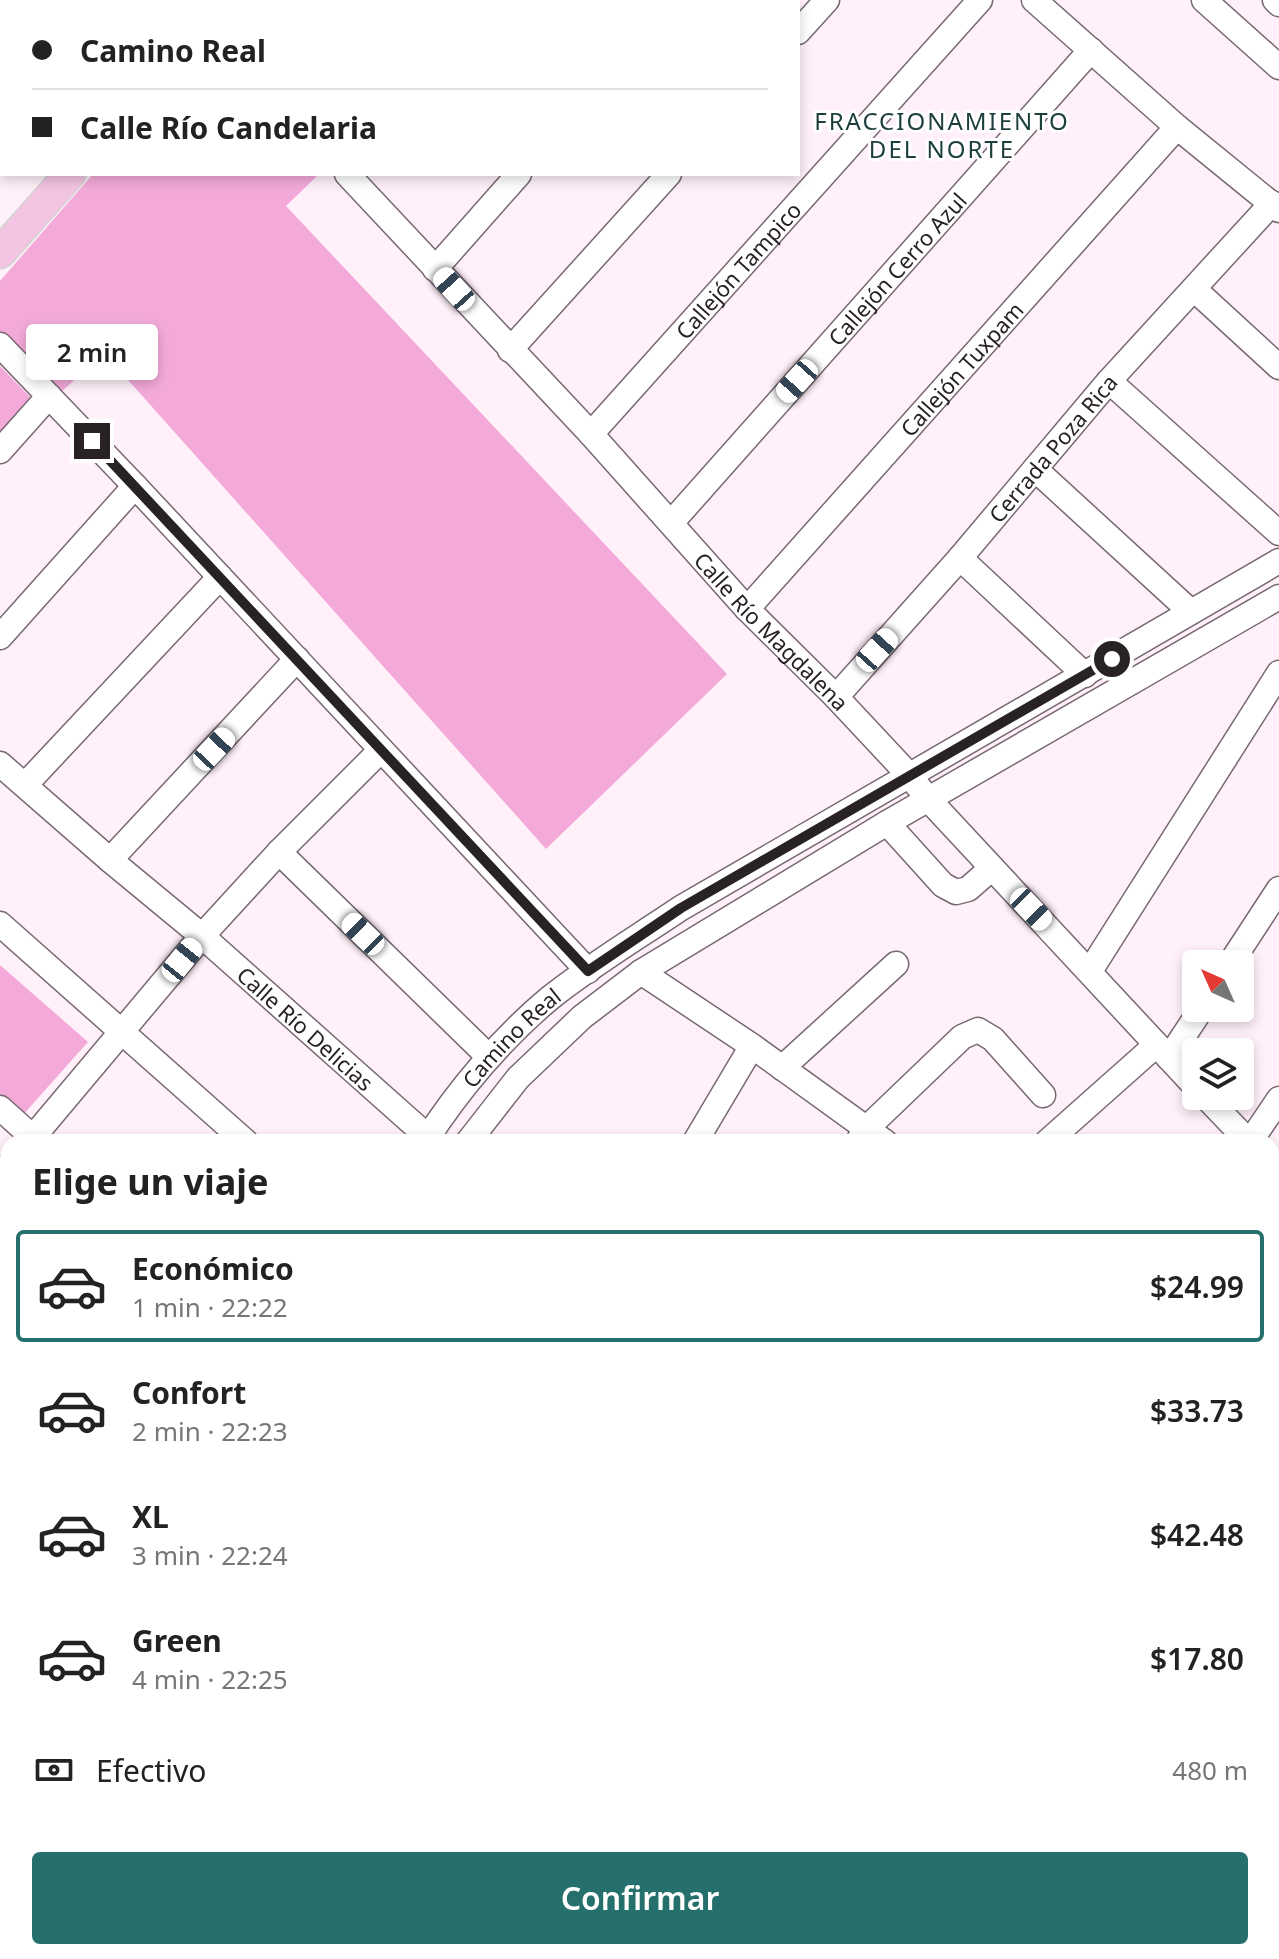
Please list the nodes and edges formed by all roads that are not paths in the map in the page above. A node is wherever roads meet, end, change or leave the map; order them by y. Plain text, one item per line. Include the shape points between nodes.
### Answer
1 (827, 0) edge
2 (980, 0) edge
3 (1034, 0) edge
4 (1204, 0) edge
5 (800, 30) edge
6 (1091, 50) junction
7 (1279, 67) edge
8 (1177, 127) junction
9 (68, 176) edge
10 (517, 176) edge
11 (667, 176) edge
12 (359, 178) edge
13 (1276, 206) edge
14 (0, 253) edge
15 (435, 269) junction
16 (1194, 289) junction
17 (0, 345) edge
18 (510, 350) junction
19 (1279, 367) edge
20 (1109, 381) junction
21 (49, 396) junction
22 (591, 434) junction
23 (0, 451) edge
24 (1035, 469) junction
25 (135, 486) junction
26 (671, 523) junction
27 (1279, 533) edge
28 (960, 558) junction
29 (1279, 561) edge
30 (1253, 576) junction
31 (220, 577) junction
32 (1279, 594) edge
33 (747, 609) junction
34 (1191, 612) junction
35 (0, 637) edge
36 (297, 659) junction
37 (1279, 673) edge
38 (1085, 675) junction
39 (836, 697) junction
40 (381, 750) junction
41 (0, 764) edge
42 (909, 775) junction
43 (25, 785) junction
44 (929, 800) junction
45 (887, 823) junction
46 (279, 852) junction
47 (110, 860) junction
48 (992, 868) junction
49 (1279, 889) edge
50 (681, 908) junction
51 (0, 924) edge
52 (202, 936) junction
53 (698, 936) junction
54 (1239, 950) edge
55 (896, 964) dead end
56 (588, 971) junction
57 (1090, 971) junction
58 (641, 972) junction
59 (1189, 1022) edge
60 (123, 1032) junction
61 (752, 1046) junction
62 (1162, 1052) junction
63 (489, 1057) junction
64 (782, 1068) junction
65 (1182, 1073) edge
66 (1043, 1095) dead end
67 (1279, 1099) edge
68 (0, 1108) edge
69 (1219, 1110) edge
70 (28, 1134) edge
71 (39, 1134) edge
72 (237, 1134) edge
73 (420, 1134) edge
74 (431, 1134) edge
75 (474, 1134) edge
76 (700, 1134) edge
77 (865, 1134) edge
78 (874, 1134) edge
79 (1058, 1134) edge
80 (1242, 1134) edge
81 (1255, 1134) edge

1 - 5 street
2 - 22 street, Callejón Tampico
3 - 6 street
4 - 7 street
6 - 8 street
6 - 26 street, Callejón Cerro Azul
8 - 13 street
8 - 33 street, Callejón Tuxpam
9 - 14 main road
10 - 15 street
11 - 18 street
12 - 15 street, Calle Río Magdalena
13 - 16 street, Cerrada Poza Rica
15 - 18 street, Calle Río Magdalena
16 - 19 street
16 - 20 street, Cerrada Poza Rica
17 - 21 street
18 - 22 street, Calle Río Magdalena
20 - 24 street, Cerrada Poza Rica
20 - 27 street
21 - 23 street
21 - 25 street
22 - 26 street, Calle Río Magdalena
24 - 28 street, Cerrada Poza Rica
24 - 34 street
25 - 31 street
25 - 35 street
26 - 33 street, Calle Río Magdalena
28 - 38 street
28 - 39 street, Cerrada Poza Rica
29 - 30 street, Camino Real
30 - 32 street
30 - 34 street, Camino Real
31 - 36 street
31 - 43 street
32 - 44 street, Camino Real
33 - 39 street, Calle Río Magdalena
34 - 38 street, Camino Real
36 - 40 street
36 - 47 street
37 - 57 street
38 - 42 street, Camino Real
39 - 42 street, Calle Río Magdalena
40 - 46 street
40 - 56 street
41 - 43 street, Calle Río Delicias
42 - 44 street, Calle Río Magdalena
42 - 50 street, Camino Real
43 - 47 street, Calle Río Delicias
44 - 45 street, Camino Real
44 - 48 street, Calle Río Magdalena
45 - 48 street via 943,885 956,892 968,889
45 - 53 street, Camino Real
46 - 52 street
46 - 63 street
47 - 52 street, Calle Río Delicias
48 - 57 street, Calle Río Magdalena
49 - 54 street
50 - 53 street
50 - 56 street, Camino Real
51 - 60 street
52 - 60 street
52 - 73 street, Calle Río Delicias
53 - 58 street, Camino Real
55 - 64 street
56 - 63 street, Camino Real via 549,999
57 - 62 street, Calle Río Magdalena
58 - 61 street
58 - 75 street, Camino Real via 582,1017 518,1078
59 - 62 street
60 - 71 street
60 - 72 street
61 - 64 street
61 - 76 street
62 - 65 street, Calle Río Magdalena
62 - 79 street
63 - 74 street, Camino Real
64 - 77 street
66 - 78 street via 993,1039 978,1030 962,1037
67 - 81 street
68 - 70 street
69 - 80 street

